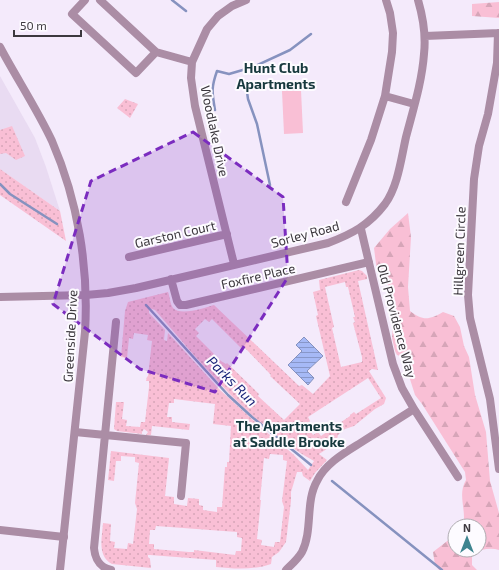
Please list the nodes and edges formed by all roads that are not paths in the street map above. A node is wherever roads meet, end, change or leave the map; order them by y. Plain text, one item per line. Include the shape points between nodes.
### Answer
1 (85, 0) edge
2 (100, 0) edge
3 (246, 0) edge
4 (386, 0) edge
5 (418, 0) edge
6 (499, 33) edge
7 (425, 36) junction
8 (0, 48) edge
9 (156, 52) junction
10 (192, 62) junction
11 (385, 96) junction
12 (414, 104) junction
13 (346, 202) dead end
14 (360, 229) junction
15 (227, 234) junction
16 (129, 256) dead end
17 (368, 262) junction
18 (234, 264) junction
19 (171, 279) junction
20 (86, 295) junction
21 (0, 297) edge
22 (116, 322) dead end
23 (414, 409) junction
24 (74, 432) junction
25 (105, 435) junction
26 (499, 468) edge
27 (458, 477) dead end
28 (181, 496) dead end
29 (0, 530) edge
30 (64, 537) junction
31 (60, 570) edge
32 (111, 570) edge
33 (286, 570) edge

1 - 9 street via 72,14 136,73
2 - 9 street
3 - 10 street, Woodlake Drive via 218,16 206,29
4 - 11 street via 393,33
5 - 7 street, Sorley Road
6 - 7 street, Hillgreen Circle
6 - 26 street, Hillgreen Circle via 488,114 474,179 468,295 470,318 490,400
7 - 12 street, Sorley Road via 422,69
8 - 20 street, Greenside Drive via 40,118 60,161 72,198 84,266
9 - 10 street
10 - 15 street, Woodlake Drive via 191,78 195,106
11 - 12 street
11 - 13 street via 371,140
12 - 14 street, Sorley Road via 394,184 385,203
14 - 17 street, Old Providence Way
14 - 18 street, Sorley Road via 328,243
15 - 16 street, Garston Court
15 - 18 street, Woodlake Drive
17 - 19 street, Foxfire Place via 186,305 180,305 177,301
17 - 23 street, Old Providence Way via 393,364
18 - 19 street, Sorley Road
19 - 20 street, Sorley Road via 108,293
20 - 21 street, Sorley Road
20 - 24 street, Greenside Drive
22 - 25 street
23 - 27 street, Old Providence Way
23 - 33 street via 338,458 320,476 312,496 302,551
24 - 25 street
24 - 30 street, Greenside Drive
25 - 28 street via 186,443
25 - 32 street via 94,548 99,564
29 - 30 street
30 - 31 street, Greenside Drive

